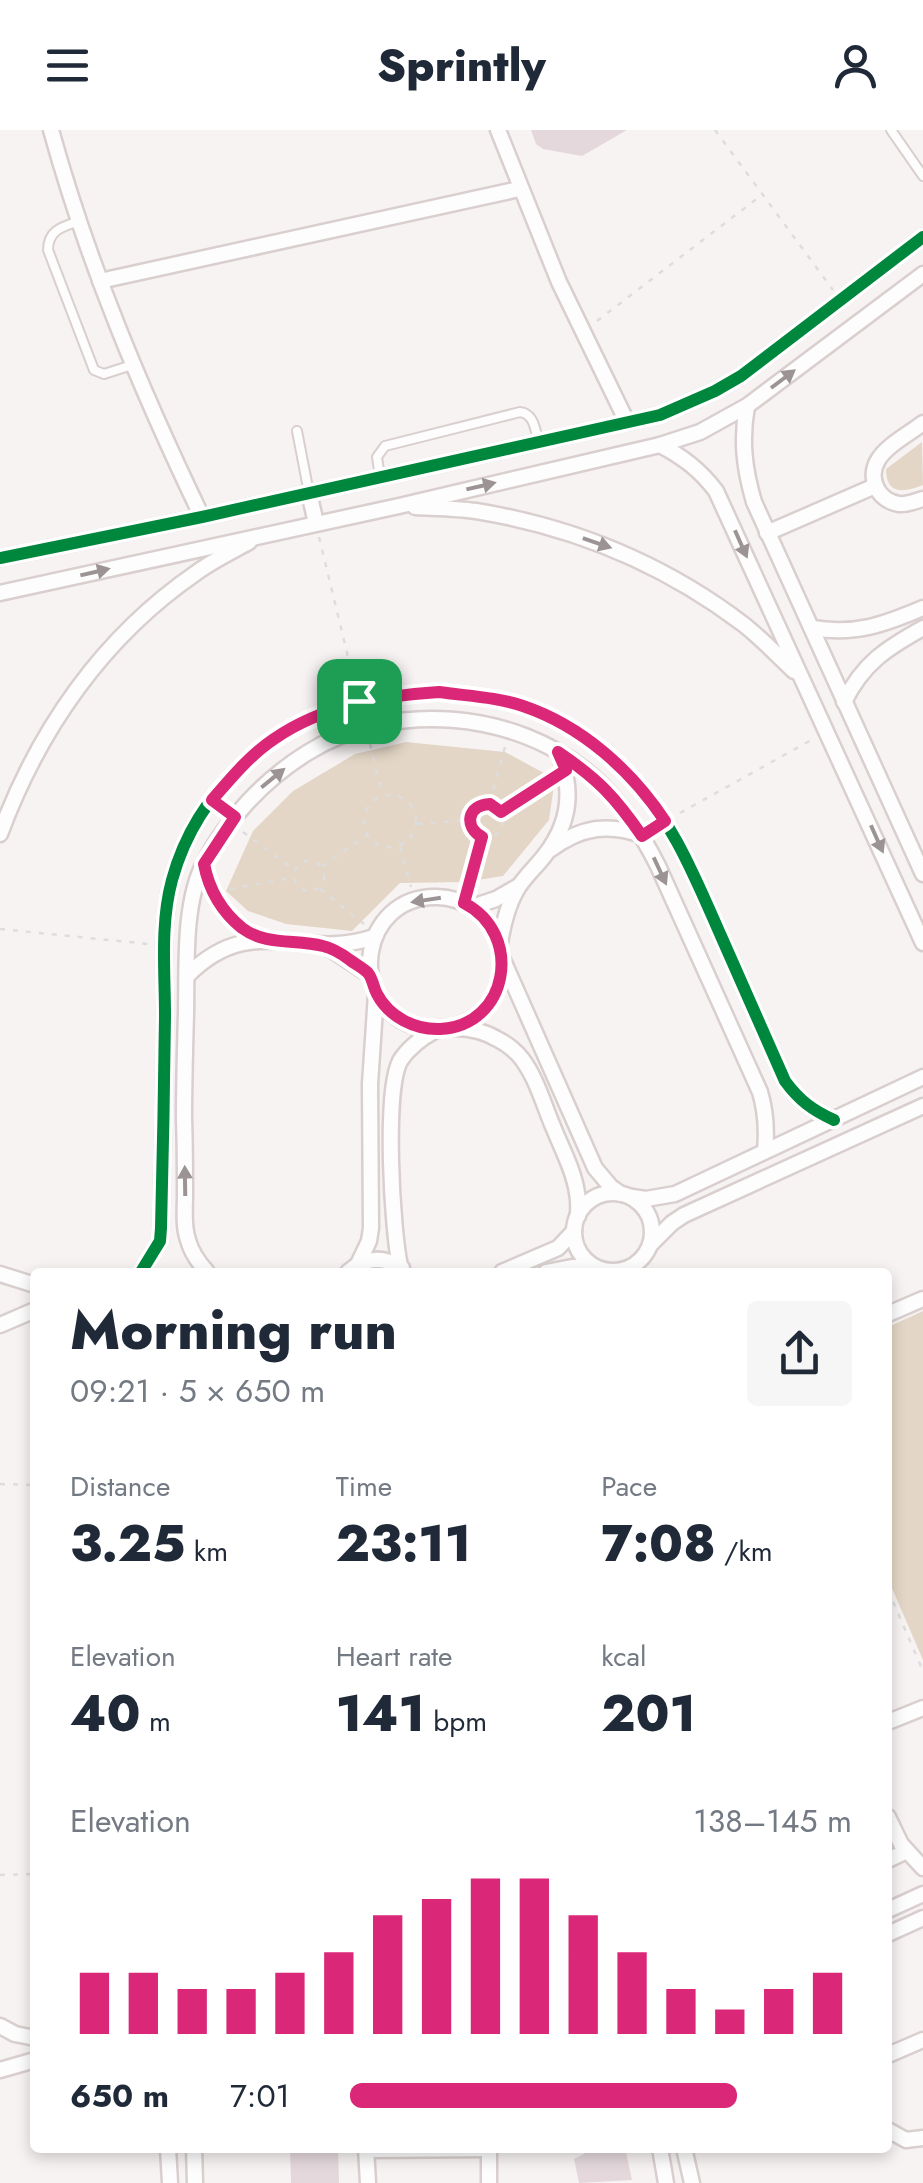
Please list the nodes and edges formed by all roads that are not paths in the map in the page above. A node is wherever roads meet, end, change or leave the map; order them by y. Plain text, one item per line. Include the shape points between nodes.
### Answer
1 (51, 130) edge
2 (498, 130) edge
3 (891, 130) edge
4 (923, 176) edge
5 (519, 188) junction
6 (79, 221) junction
7 (923, 236) edge
8 (923, 274) edge
9 (100, 281) junction
10 (807, 326) junction
11 (825, 348) junction
12 (132, 365) junction
13 (747, 406) junction
14 (627, 422) junction
15 (297, 431) dead end
16 (920, 431) edge
17 (538, 443) junction
18 (660, 445) junction
19 (380, 478) junction
20 (875, 486) junction
21 (310, 493) junction
22 (923, 498) edge
23 (754, 502) junction
24 (399, 506) junction
25 (728, 513) junction
26 (202, 517) junction
27 (316, 522) junction
28 (768, 533) junction
29 (263, 534) junction
30 (0, 558) edge
31 (0, 593) edge
32 (923, 608) edge
33 (896, 619) junction
34 (812, 628) junction
35 (923, 628) edge
36 (904, 639) junction
37 (800, 676) junction
38 (844, 702) junction
39 (558, 752) junction
40 (885, 791) junction
41 (212, 800) junction
42 (860, 802) junction
43 (233, 820) junction
44 (665, 821) junction
45 (0, 834) edge
46 (642, 836) junction
47 (547, 852) junction
48 (204, 864) junction
49 (923, 874) edge
50 (518, 887) junction
51 (468, 905) junction
52 (375, 935) junction
53 (260, 939) junction
54 (923, 943) edge
55 (325, 946) junction
56 (501, 951) junction
57 (370, 975) junction
58 (187, 976) junction
59 (376, 993) junction
60 (445, 1028) junction
61 (164, 1037) junction
62 (185, 1038) junction
63 (923, 1077) edge
64 (785, 1081) junction
65 (760, 1092) junction
66 (923, 1106) edge
67 (834, 1120) junction
68 (765, 1152) junction
69 (626, 1196) junction
70 (576, 1224) junction
71 (161, 1228) junction
72 (186, 1230) junction
73 (648, 1250) junction
74 (143, 1268) edge
75 (204, 1268) edge
76 (353, 1268) edge
77 (401, 1268) edge
78 (404, 1268) edge
79 (511, 1268) edge
80 (600, 1268) edge
81 (628, 1268) edge
82 (647, 1268) edge
83 (0, 1274) edge
84 (30, 1284) edge
85 (923, 1299) edge
86 (30, 1312) edge
87 (892, 1312) edge
88 (0, 1324) edge
89 (923, 1708) edge
90 (892, 1720) edge
91 (892, 1824) edge
92 (907, 1851) junction
93 (892, 1858) edge
94 (923, 1868) edge
95 (923, 1894) edge
96 (892, 1908) edge
97 (921, 1924) edge
98 (892, 1933) edge
99 (0, 2026) edge
100 (30, 2037) edge
101 (923, 2040) edge
102 (892, 2054) edge
103 (30, 2061) edge
104 (0, 2070) edge
105 (892, 2132) edge
106 (923, 2138) edge
107 (168, 2153) edge
108 (194, 2153) edge
109 (366, 2153) edge
110 (490, 2153) edge
111 (661, 2153) edge
112 (685, 2153) edge
113 (170, 2183) edge
114 (196, 2183) edge
115 (368, 2183) edge
116 (490, 2183) edge
117 (666, 2183) edge
118 (692, 2183) edge

1 - 6 street
2 - 5 street
3 - 4 lane
5 - 9 street
5 - 14 street
6 - 9 street
6 - 12 lane via 53,232 48,250 94,370 104,374
7 - 10 street
8 - 11 street
9 - 12 street
10 - 11 street
10 - 14 street via 715,391
13 -> 11 street
12 - 26 street
13 - 18 street
13 - 23 street via 742,454
14 - 17 street
15 - 21 lane
16 - 20 street via 882,454
17 - 19 street
17 - 19 lane via 532,418 520,412 385,446 378,457
24 -> 18 street
18 - 25 street via 701,472
19 - 21 street
20 - 22 street via 892,502
20 - 28 street
21 - 26 street
21 - 27 street
23 - 25 street
23 - 28 street
24 - 27 street
24 -> 37 street via 474,511 617,550 730,615
25 -> 37 street
26 - 30 street
27 - 29 street
28 - 34 street
31 -> 29 street
29 - 45 street via 196,572 137,620 85,676 42,739
32 - 33 street
33 - 34 street via 854,631
33 - 36 street
34 - 38 street
35 - 36 street
36 - 38 street via 867,666
37 - 42 street
38 - 40 street
43 -> 39 street via 265,783 308,752 366,728 460,720 527,735
39 - 46 street via 616,799
39 - 47 street via 568,805
40 - 42 street
40 - 49 street
41 - 43 street
41 - 44 street via 240,766 311,719 359,701 439,692 522,706 559,722 624,769
41 - 61 street via 172,877
42 -> 54 street
43 - 48 street
44 - 46 street
44 - 64 street
46 - 47 street via 592,828
46 -> 65 street
47 - 50 street
48 - 53 street via 227,914
48 - 58 street via 190,920
50 - 51 street
50 - 56 street
51 -> 52 street via 432,896 415,900
51 - 56 street via 494,929
52 - 55 street
52 - 57 street
53 - 55 street
53 - 58 street via 220,950
55 - 57 street
56 - 60 street via 495,994 470,1020
56 - 69 street via 595,1168
57 - 59 street
58 - 62 street
59 - 60 street via 401,1020
59 - 76 street via 371,1228
60 - 70 street via 478,1030 521,1056 574,1180
60 - 78 street via 409,1049 391,1096 394,1229
61 - 62 street
61 - 71 street
72 -> 62 street
63 - 67 street
64 - 65 street via 774,1096
64 - 67 street via 814,1111
65 - 68 street
66 - 73 street via 684,1215
67 - 68 street
68 - 69 street via 675,1194
69 - 70 street via 590,1201
69 - 73 street via 648,1213
70 - 79 street via 558,1248
70 - 80 street via 580,1252
71 - 72 street via 171,1237
71 - 74 street
72 - 75 street
73 - 81 street
73 - 82 street
76 - 77 street via 375,1259
83 - 84 street
85 - 87 street
86 - 88 street
89 - 90 street
91 - 92 street
92 - 93 street
92 - 94 street
95 - 96 street
97 - 98 street
99 - 100 street
101 - 102 street
103 - 104 street
105 - 106 street via 906,2140
107 - 113 street
108 - 114 street
109 - 115 street
110 - 116 street
111 - 117 street
112 - 118 street

